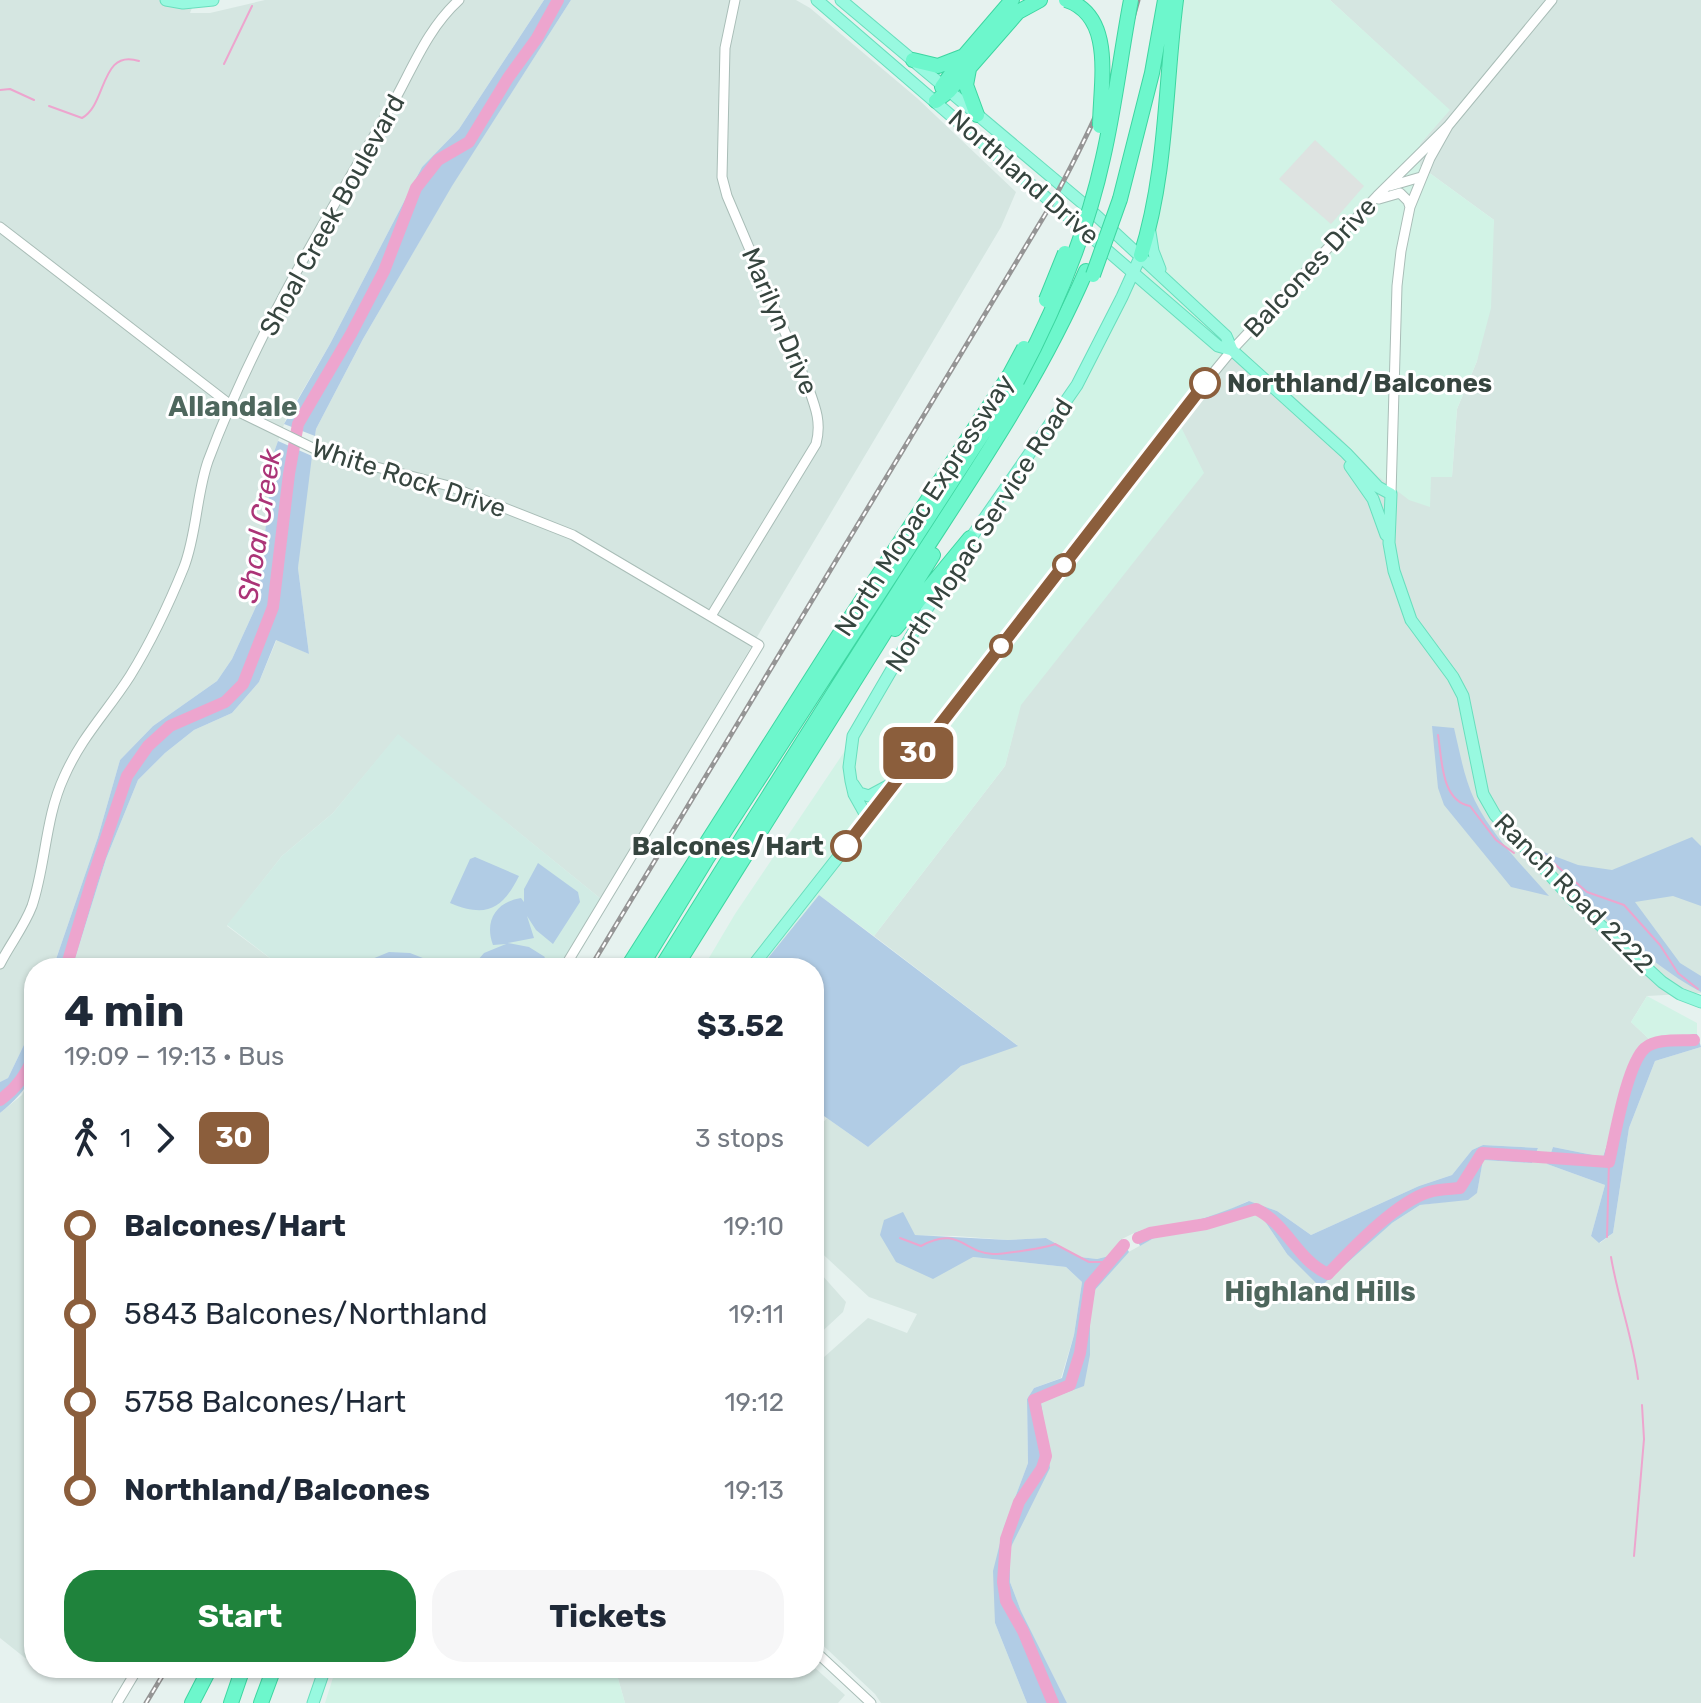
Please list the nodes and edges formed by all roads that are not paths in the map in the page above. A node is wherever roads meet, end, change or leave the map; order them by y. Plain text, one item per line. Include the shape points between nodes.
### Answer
1 (166, 0) edge
2 (213, 0) edge
3 (459, 0) edge
4 (735, 0) edge
5 (817, 0) edge
6 (841, 0) edge
7 (1012, 0) edge
8 (1040, 0) edge
9 (1066, 0) edge
10 (1123, 0) edge
11 (1131, 0) edge
12 (1156, 0) edge
13 (1165, 0) edge
14 (1176, 0) edge
15 (1552, 0) edge
16 (913, 60) junction
17 (967, 62) junction
18 (946, 89) junction
19 (936, 101) junction
20 (977, 115) junction
21 (1100, 126) junction
22 (1448, 126) junction
23 (1421, 177) junction
24 (1384, 189) junction
25 (1116, 197) junction
26 (1369, 204) junction
27 (1410, 207) junction
28 (0, 227) edge
29 (1149, 227) junction
30 (1141, 255) junction
31 (1090, 273) junction
32 (1133, 273) junction
33 (1164, 277) junction
34 (1153, 290) junction
35 (1122, 297) junction
36 (1232, 350) junction
37 (1013, 378) junction
38 (231, 408) junction
39 (1337, 445) junction
40 (1391, 494) junction
41 (970, 538) junction
42 (1389, 543) junction
43 (711, 616) junction
44 (843, 651) junction
45 (869, 660) junction
46 (846, 673) junction
47 (774, 737) junction
48 (851, 781) junction
49 (895, 782) junction
50 (788, 787) junction
51 (868, 819) junction
52 (570, 958) edge
53 (633, 958) edge
54 (646, 958) edge
55 (667, 958) edge
56 (681, 958) edge
57 (759, 958) edge
58 (0, 964) edge
59 (1701, 1002) edge
60 (824, 1660) edge
61 (132, 1678) edge
62 (205, 1678) edge
63 (240, 1678) edge
64 (249, 1678) edge
65 (261, 1678) edge
66 (270, 1678) edge
67 (322, 1678) edge
68 (865, 1701) edge
69 (117, 1703) edge
70 (192, 1703) edge
71 (231, 1703) edge
72 (240, 1703) edge
73 (253, 1703) edge
74 (261, 1703) edge
75 (313, 1703) edge

1 - 2 main road
3 - 38 street, Shoal Creek Boulevard via 424,42 307,249
4 - 43 street, Marilyn Drive via 725,48 722,177 804,376 820,430
5 - 19 main road, Northland Drive
6 - 16 main road, Northland Drive
7 - 17 highway
8 - 17 highway via 1018,12
9 - 21 highway, bridge via 1091,16 1101,39
10 - 21 highway, North Mopac Expressway, bridge
11 - 37 highway, bridge via 1104,156 1087,220 1059,295
12 - 25 highway
13 - 25 highway, North Mopac Expressway via 1145,102
14 - 29 highway
15 - 22 street
16 - 17 highway via 938,66
16 - 18 main road, Northland Drive
17 - 18 highway
17 - 20 highway via 966,85
18 - 19 highway
18 - 20 main road, Northland Drive
19 - 32 main road, Northland Drive
20 - 30 main road, Northland Drive
21 - 37 highway, North Mopac Expressway, bridge via 1068,245
22 - 23 street
22 - 24 street
23 - 24 street, Balcones Drive
23 - 27 street
24 - 26 street, Balcones Drive
25 - 31 highway, North Mopac Expressway, bridge
26 - 27 street via 1400,193
26 - 36 street, Balcones Drive
27 - 40 street via 1397,286
28 - 38 street, White Rock Drive
29 - 30 highway
29 - 33 main road
30 - 32 main road, North Mopac Service Road
30 - 33 main road, Northland Drive
31 - 45 highway, North Mopac Expressway via 1063,340 1023,414
31 - 46 highway via 1014,413
32 - 34 main road, Northland Drive
32 - 35 main road, North Mopac Service Road
33 - 36 main road, Northland Drive via 1226,336
34 - 35 main road via 1138,289
34 - 36 main road, Northland Drive via 1218,346
35 - 41 main road, North Mopac Service Road via 1077,385
36 - 39 main road, Northland Drive
36 - 49 street, Balcones Drive
37 - 44 highway
37 - 47 highway, North Mopac Expressway
38 - 43 street, White Rock Drive via 308,446 449,486 573,535
38 - 58 street, Shoal Creek Boulevard via 203,478 185,565 131,674 95,721 62,780 32,904
39 - 40 main road, Northland Drive
39 - 42 main road via 1373,499
40 - 42 main road, Ranch Road 2222
41 - 45 highway
41 - 48 main road, North Mopac Service Road via 858,724 850,751
42 - 59 main road, Ranch Road 2222 via 1411,620 1463,696 1483,794 1495,815 1572,899 1662,982
43 - 52 street, White Rock Drive via 759,645
44 - 47 highway
44 - 54 highway
45 - 50 highway, North Mopac Expressway
46 - 50 highway via 791,767
46 - 55 highway
47 - 53 highway, North Mopac Expressway
48 - 49 main road via 859,793 869,796
48 - 51 main road, North Mopac Service Road
49 - 51 street, Balcones Drive
50 - 56 highway, North Mopac Expressway
51 - 57 main road, Balcones Drive
60 - 68 street
61 - 69 street
62 - 70 highway
63 - 71 highway
64 - 72 highway
65 - 73 highway
66 - 74 highway
67 - 75 main road

